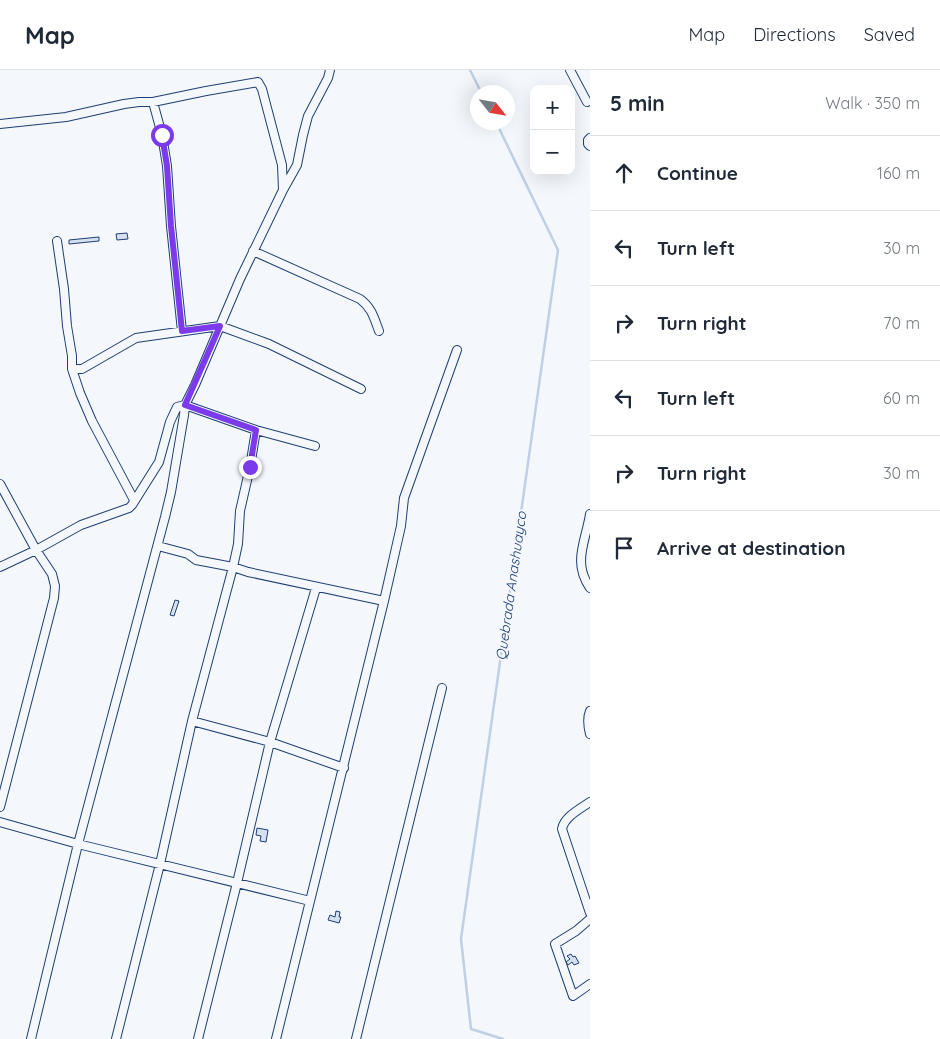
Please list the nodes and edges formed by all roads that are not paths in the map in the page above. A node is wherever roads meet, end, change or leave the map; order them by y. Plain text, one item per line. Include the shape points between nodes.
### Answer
1 (330, 70) edge
2 (570, 70) edge
3 (153, 102) junction
4 (587, 102) dead end
5 (0, 124) edge
6 (590, 138) edge
7 (590, 146) edge
8 (283, 190) junction
9 (57, 241) dead end
10 (254, 250) junction
11 (220, 326) junction
12 (182, 331) junction
13 (379, 331) dead end
14 (456, 350) dead end
15 (72, 369) junction
16 (361, 389) dead end
17 (185, 405) junction
18 (256, 430) junction
19 (315, 446) dead end
20 (0, 484) edge
21 (134, 500) junction
22 (590, 514) edge
23 (158, 546) junction
24 (36, 550) junction
25 (0, 567) edge
26 (233, 567) junction
27 (316, 588) junction
28 (590, 588) edge
29 (384, 601) junction
30 (442, 688) dead end
31 (590, 711) edge
32 (192, 721) junction
33 (590, 734) edge
34 (270, 742) junction
35 (344, 768) junction
36 (590, 802) edge
37 (0, 807) edge
38 (0, 822) edge
39 (78, 844) junction
40 (160, 864) junction
41 (237, 883) junction
42 (310, 901) junction
43 (590, 913) edge
44 (590, 919) edge
45 (590, 984) edge
46 (31, 1039) edge
47 (116, 1039) edge
48 (198, 1039) edge
49 (276, 1039) edge
50 (356, 1039) edge

1 - 8 street via 308,116 297,165
2 - 4 street
3 - 5 street
3 - 8 street via 258,82 282,164
3 - 12 street via 167,166
6 - 7 street
8 - 10 street
9 - 15 street
10 - 11 street
10 - 13 street via 360,299 371,312
11 - 12 street
11 - 16 street via 268,344
11 - 17 street
12 - 15 street via 136,338 82,369
14 - 29 street via 404,498
15 - 21 street via 92,422
17 - 18 street
17 - 21 street via 177,407 159,462
17 - 23 street via 171,492
18 - 19 street
18 - 26 street
20 - 24 street
21 - 24 street via 129,508 81,525
22 - 28 street via 580,560
23 - 26 street via 188,554 196,560
23 - 39 street
24 - 25 street
24 - 37 street via 52,574 54,598
26 - 27 street
26 - 32 street
27 - 29 street
27 - 34 street
29 - 35 street
30 - 50 street
31 - 33 street
32 - 34 street
32 - 40 street
34 - 35 street
34 - 41 street
35 - 42 street
36 - 43 street via 562,824
38 - 39 street
39 - 40 street
39 - 46 street
40 - 41 street
40 - 47 street
41 - 42 street
41 - 48 street
42 - 49 street
44 - 45 street via 555,944 573,996

